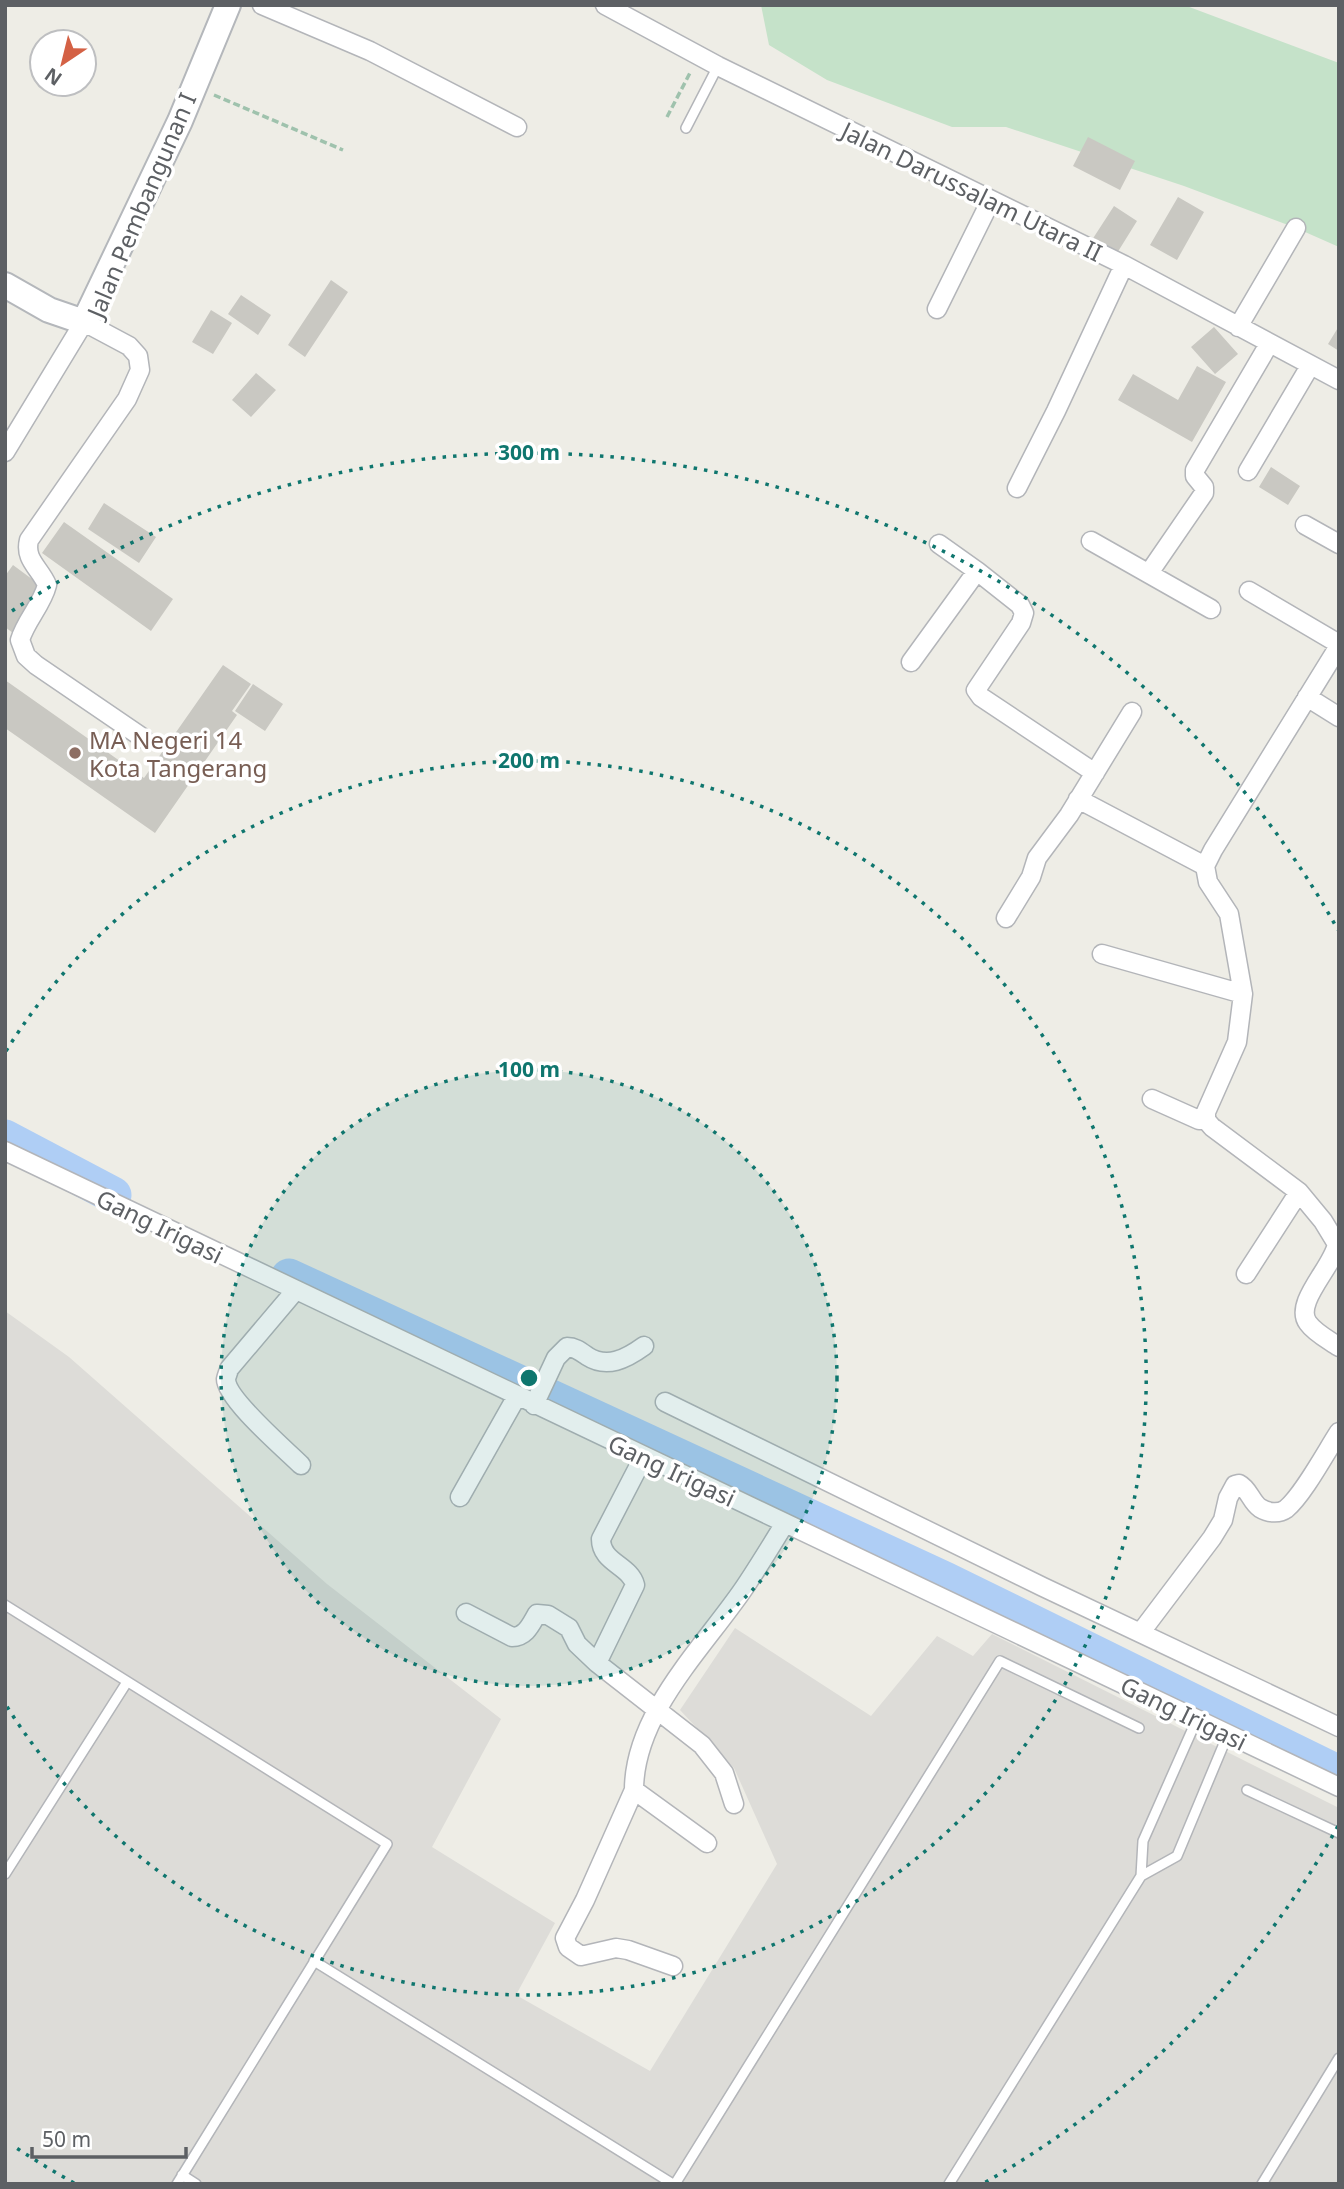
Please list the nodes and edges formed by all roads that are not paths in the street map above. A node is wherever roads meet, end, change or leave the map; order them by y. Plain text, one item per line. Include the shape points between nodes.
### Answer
1 (228, 5) edge
2 (262, 5) edge
3 (605, 5) edge
4 (718, 66) junction
5 (517, 127) dead end
6 (686, 128) dead end
7 (991, 200) junction
8 (1296, 228) dead end
9 (1124, 265) junction
10 (5, 285) edge
11 (937, 309) dead end
12 (84, 322) junction
13 (1238, 327) junction
14 (1269, 344) junction
15 (1310, 366) junction
16 (1339, 380) edge
17 (5, 452) edge
18 (1248, 471) dead end
19 (1017, 488) dead end
20 (1305, 525) dead end
21 (1091, 541) dead end
22 (939, 544) dead end
23 (1339, 544) edge
24 (977, 571) junction
25 (1149, 573) junction
26 (1249, 591) dead end
27 (1211, 609) dead end
28 (1339, 645) edge
29 (911, 662) dead end
30 (1307, 697) junction
31 (1132, 712) dead end
32 (1339, 718) edge
33 (143, 738) dead end
34 (1095, 773) junction
35 (1078, 799) junction
36 (1205, 866) junction
37 (1006, 918) dead end
38 (1102, 954) dead end
39 (1243, 994) junction
40 (1152, 1099) dead end
41 (1206, 1120) junction
42 (5, 1151) edge
43 (1298, 1192) junction
44 (1338, 1245) edge
45 (1246, 1274) dead end
46 (295, 1291) junction
47 (644, 1346) dead end
48 (1339, 1347) edge
49 (517, 1396) junction
50 (536, 1402) junction
51 (665, 1402) dead end
52 (1339, 1432) edge
53 (643, 1456) junction
54 (301, 1465) dead end
55 (460, 1497) dead end
56 (786, 1523) junction
57 (5, 1605) edge
58 (466, 1613) dead end
59 (1141, 1632) junction
60 (597, 1663) junction
61 (127, 1682) junction
62 (656, 1709) junction
63 (1197, 1719) junction
64 (1337, 1723) edge
65 (1139, 1728) dead end
66 (1228, 1734) junction
67 (1339, 1787) edge
68 (634, 1790) junction
69 (1247, 1790) dead end
70 (734, 1804) dead end
71 (1339, 1833) edge
72 (707, 1843) dead end
73 (5, 1874) edge
74 (1141, 1876) junction
75 (314, 1961) junction
76 (673, 1966) dead end
77 (1339, 2058) edge
78 (180, 2179) edge
79 (197, 2184) edge
80 (674, 2184) edge
81 (949, 2184) edge
82 (1262, 2184) edge

1 - 12 street, Jalan Pembangunan I via 180,121
2 - 5 street via 370,51
3 - 4 street, Jalan Darussalam Utara II
4 - 6 lane
4 - 7 street, Jalan Darussalam Utara II
7 - 9 street, Jalan Darussalam Utara II
7 - 11 street
8 - 13 street
9 - 13 street, Jalan Darussalam Utara II
9 - 19 street
10 - 12 street via 50,310
12 - 17 street
12 - 33 street, Jalan Pembangunan I via 129,346 138,356 140,370 127,399 29,540 30,559 47,585 23,630 21,646 36,665
13 - 14 street, Jalan Darussalam Utara II
14 - 15 street, Jalan Darussalam Utara II
14 - 25 street via 1195,470 1204,493
15 - 16 street, Jalan Darussalam Utara II
15 - 18 street
20 - 23 street
21 - 25 street
22 - 24 street
24 - 29 street
24 - 34 street via 1024,613 976,690
25 - 27 street
26 - 28 street
28 - 30 street
30 - 32 street
30 - 36 street
31 - 34 street
34 - 35 street
35 - 36 street
35 - 37 street via 1037,858
36 - 39 street via 1208,882 1229,914
38 - 39 street
39 - 41 street via 1237,1042
40 - 41 street
41 - 43 street
42 - 46 street, Gang Irigasi
43 - 44 street
43 - 45 street
44 - 48 street via 1304,1305 1303,1315
46 - 49 street, Gang Irigasi
46 - 54 street via 225,1379 238,1403
47 - 50 street via 621,1360 600,1363 567,1347 556,1358
49 - 50 street, Gang Irigasi
49 - 55 street
50 - 53 street, Gang Irigasi
51 - 59 street
52 - 59 street via 1284,1511 1272,1513 1259,1507 1244,1486 1235,1485 1223,1521
53 - 56 street, Gang Irigasi
53 - 60 street via 601,1539 607,1557 633,1578 635,1585
56 - 62 street
56 - 63 street, Gang Irigasi
57 - 61 lane
58 - 60 street via 512,1637 526,1631 537,1614 548,1615 569,1628 577,1644
59 - 64 street
60 - 62 street
61 - 73 lane
61 - 75 lane via 387,1844
62 - 68 street via 634,1772
62 - 70 street via 702,1745 724,1773
63 - 66 street, Gang Irigasi
63 - 74 lane via 1143,1841
65 - 80 lane via 1000,1661
66 - 67 street, Gang Irigasi
66 - 74 lane via 1177,1856
68 - 72 street
68 - 76 street via 565,1938 568,1947 581,1956 616,1948
69 - 71 lane
74 - 81 lane
75 - 78 lane
75 - 80 lane
77 - 82 lane
78 - 79 lane

